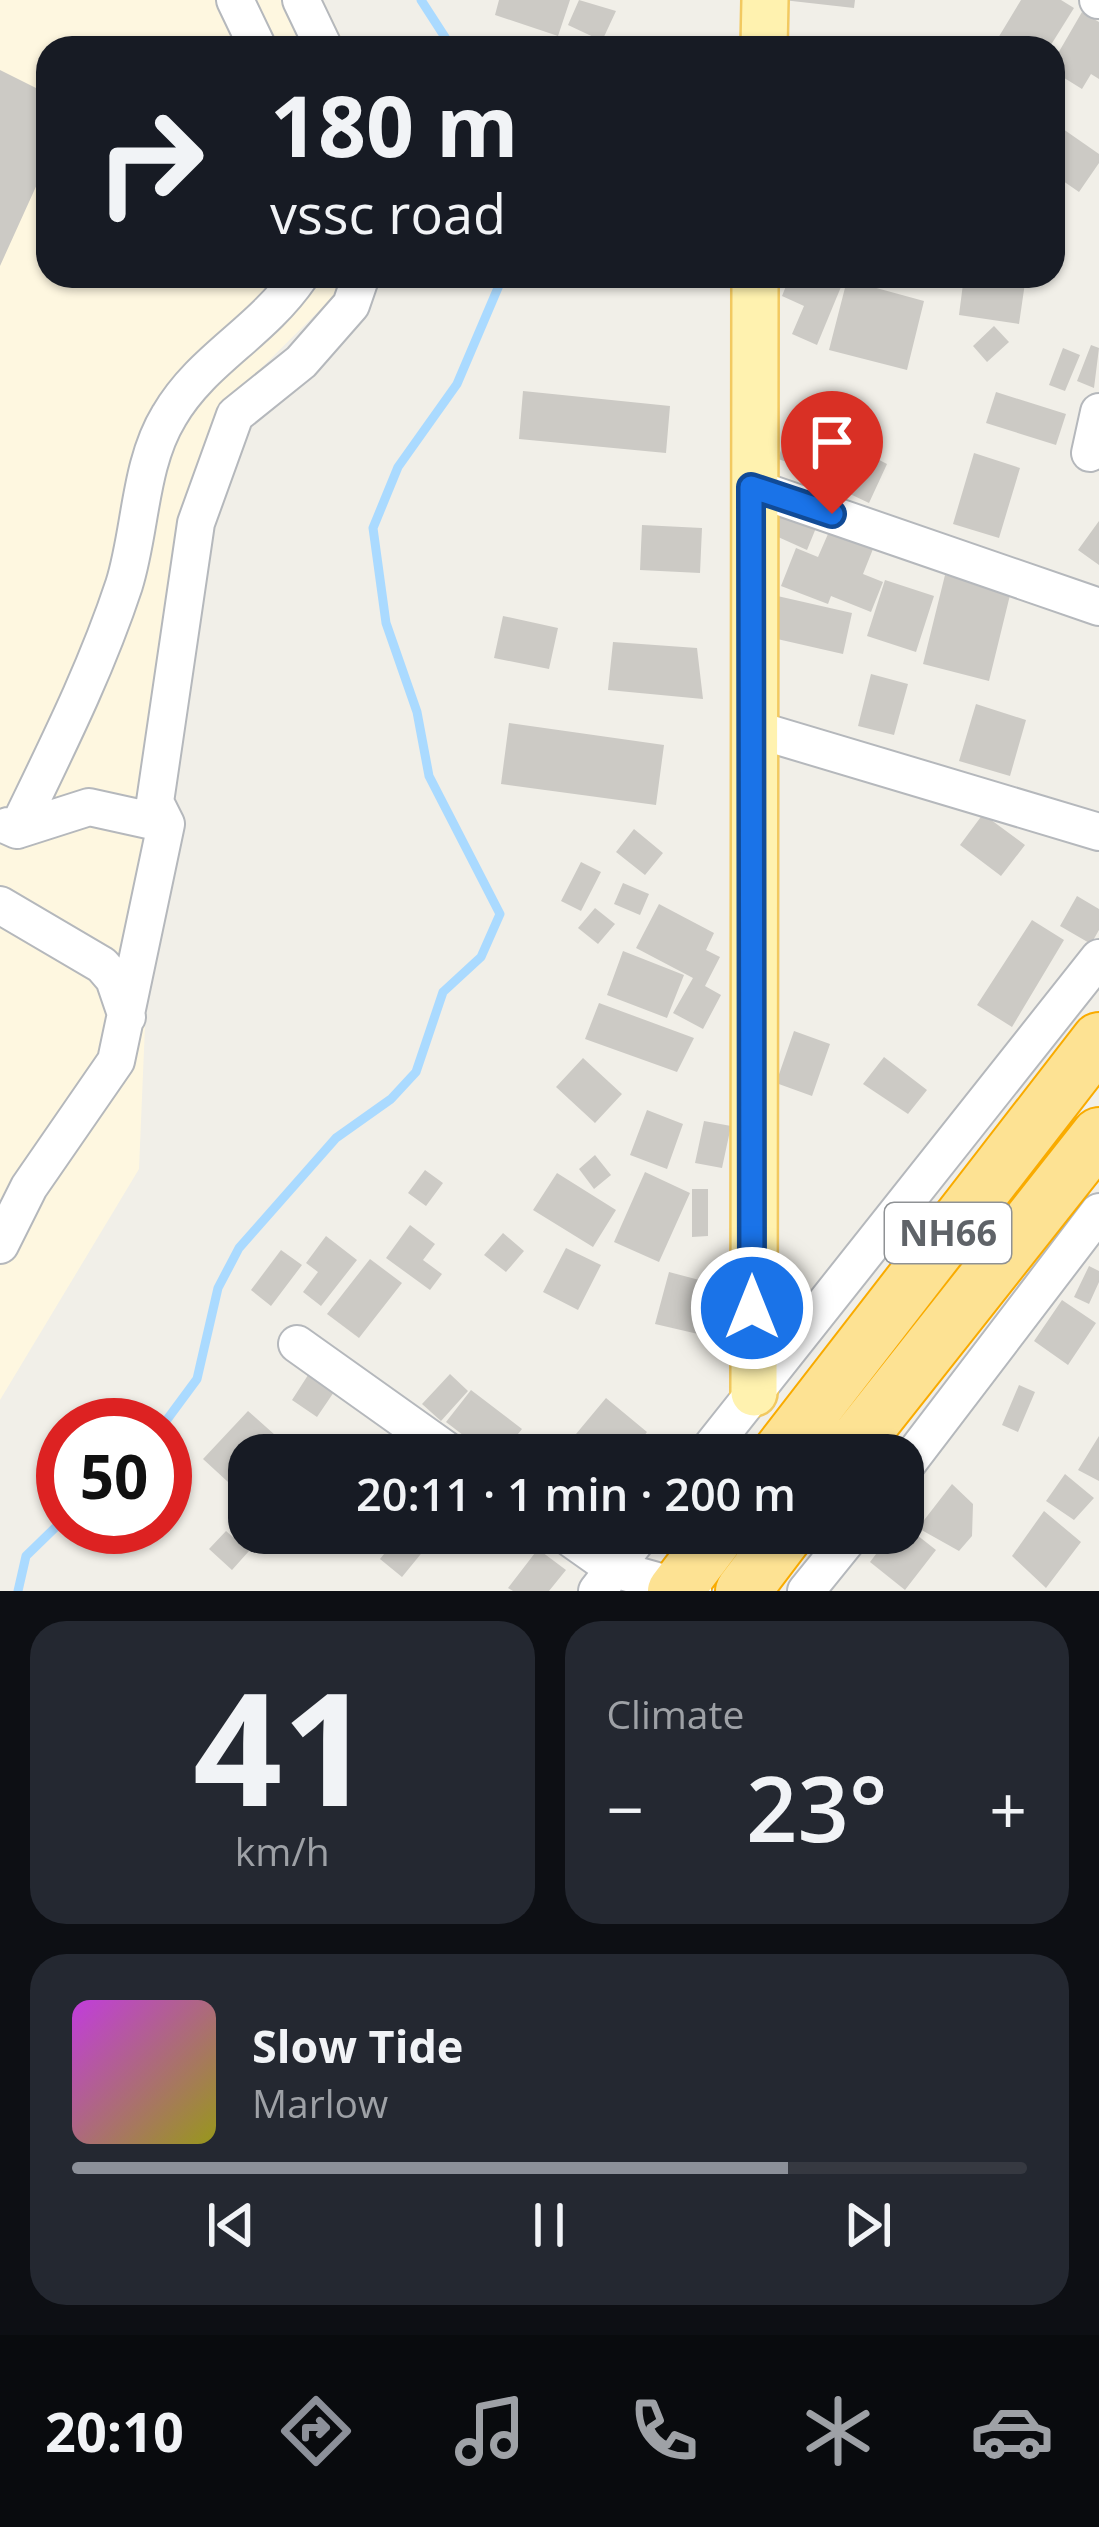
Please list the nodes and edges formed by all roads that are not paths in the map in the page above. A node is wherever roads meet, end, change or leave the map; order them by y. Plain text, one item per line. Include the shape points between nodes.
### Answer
1 (235, 0) edge
2 (302, 0) edge
3 (765, 0) edge
4 (252, 36) edge
5 (318, 36) edge
6 (764, 36) edge
7 (291, 288) edge
8 (357, 288) edge
9 (755, 288) edge
10 (1099, 412) edge
11 (1090, 453) dead end
12 (751, 487) junction
13 (1099, 607) edge
14 (751, 728) junction
15 (166, 824) junction
16 (9, 826) edge
17 (1099, 832) edge
18 (0, 905) edge
19 (1099, 958) edge
20 (127, 1016) junction
21 (1099, 1040) edge
22 (1099, 1135) edge
23 (29, 1187) junction
24 (0, 1212) edge
25 (1099, 1212) edge
26 (0, 1245) edge
27 (297, 1344) dead end
28 (754, 1393) junction
29 (423, 1434) edge
30 (722, 1434) edge
31 (792, 1434) edge
32 (812, 1434) edge
33 (863, 1434) edge
34 (924, 1441) edge
35 (582, 1554) edge
36 (625, 1554) edge
37 (705, 1554) edge
38 (771, 1554) edge
39 (836, 1554) edge
40 (605, 1580) edge
41 (683, 1588) edge
42 (743, 1591) edge
43 (806, 1591) edge

1 - 4 street
2 - 5 street
3 - 6 main road
7 - 16 street via 267,320 185,391 160,432 93,673
8 - 15 street via 301,362 235,415 196,523 154,802
9 - 12 main road
10 - 11 street
12 - 13 street
12 - 14 main road
14 - 17 street
14 - 28 main road
15 - 16 street via 89,808
15 - 20 street
18 - 20 street via 102,965
19 - 28 street
20 - 23 street via 116,1060
21 - 32 highway, NH66
22 - 33 highway, NH66
23 - 24 street
23 - 26 street
25 - 34 street
27 - 29 street
28 - 30 street
28 - 31 street
35 - 40 street
36 - 40 street
37 - 41 highway
38 - 42 highway
39 - 43 street
40 - 41 street

